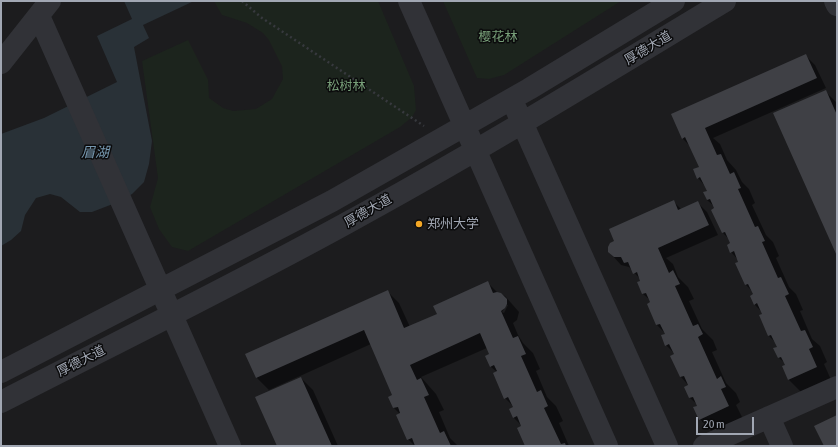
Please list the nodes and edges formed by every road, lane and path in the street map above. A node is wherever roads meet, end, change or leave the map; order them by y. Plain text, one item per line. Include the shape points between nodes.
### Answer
1 (242, 1) edge
2 (409, 1) edge
3 (674, 1) edge
4 (725, 1) edge
5 (835, 1) edge
6 (837, 5) edge
7 (45, 8) edge
8 (1, 63) edge
9 (512, 99) junction
10 (522, 123) junction
11 (464, 126) junction
12 (442, 139) junction
13 (475, 150) junction
14 (161, 291) junction
15 (172, 315) junction
16 (1, 372) edge
17 (837, 387) edge
18 (1, 402) edge
19 (768, 417) junction
20 (230, 446) edge
21 (607, 446) edge
22 (667, 446) edge
23 (704, 446) edge
24 (782, 446) edge

1 - 12 path via 262,18
2 - 11 lane
3 - 9 lane, 厚德大道
4 - 10 lane, 厚德大道
5 - 6 lane
7 - 8 lane
7 - 14 lane via 72,90
9 - 10 lane
9 - 11 lane, 厚德大道
10 - 13 lane, 厚德大道
10 - 22 lane
11 - 12 lane, 厚德大道
11 - 13 lane
12 - 14 lane, 厚德大道 via 332,201
13 - 15 lane, 厚德大道 via 345,224
13 - 21 lane
14 - 15 lane
14 - 16 lane, 厚德大道
15 - 18 lane, 厚德大道
15 - 20 lane
17 - 19 lane
19 - 23 lane
19 - 24 lane

